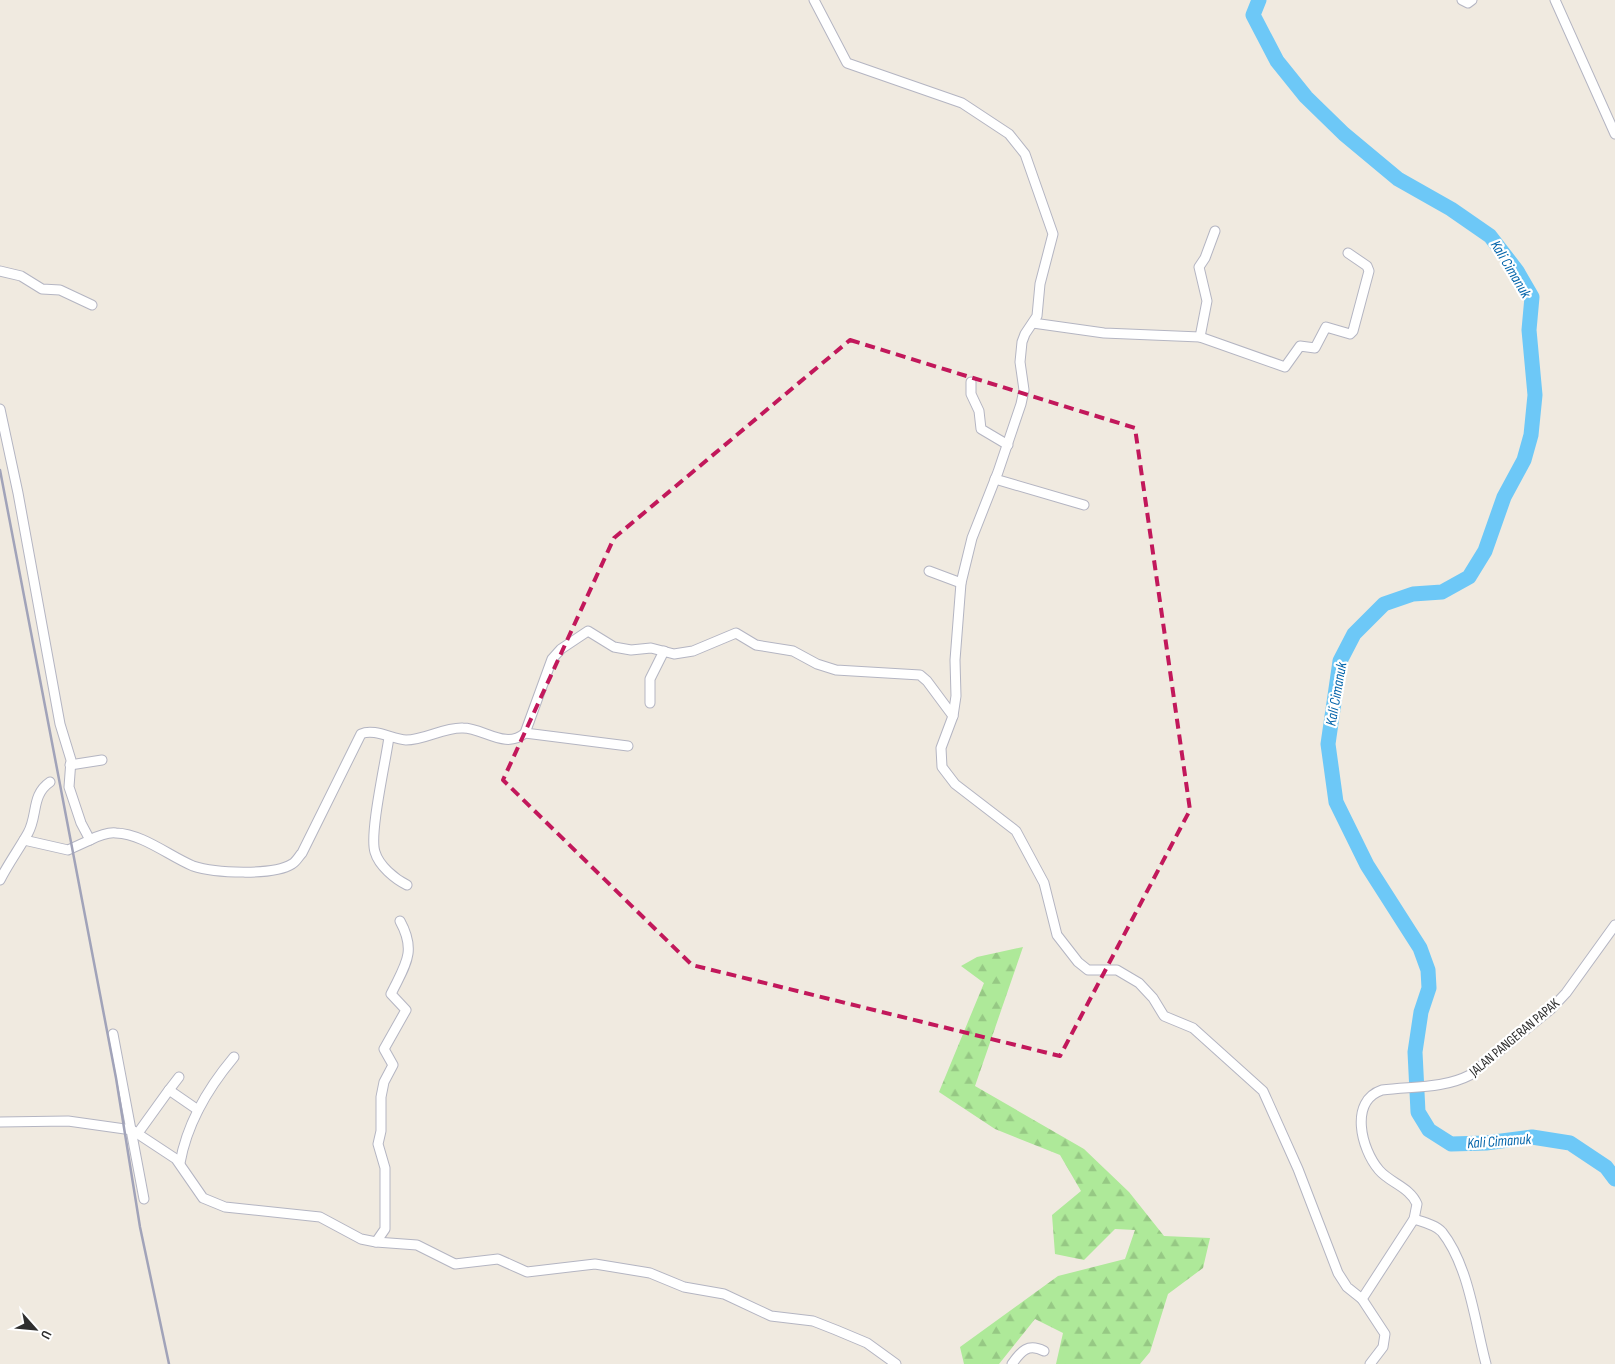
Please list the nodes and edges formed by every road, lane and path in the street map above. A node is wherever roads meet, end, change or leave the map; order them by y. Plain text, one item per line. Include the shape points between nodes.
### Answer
1 (814, 0) edge
2 (1462, 0) edge
3 (1472, 0) edge
4 (1555, 0) edge
5 (1615, 134) edge
6 (1215, 230) dead end
7 (1348, 253) dead end
8 (0, 271) edge
9 (92, 305) dead end
10 (1033, 323) junction
11 (1200, 337) junction
12 (971, 382) dead end
13 (0, 409) edge
14 (1008, 445) junction
15 (996, 478) junction
16 (1084, 505) dead end
17 (930, 571) dead end
18 (961, 583) junction
19 (664, 651) junction
20 (650, 703) dead end
21 (954, 716) junction
22 (525, 733) junction
23 (389, 737) junction
24 (628, 746) dead end
25 (102, 760) dead end
26 (70, 765) junction
27 (50, 782) dead end
28 (24, 840) junction
29 (90, 840) junction
30 (0, 880) edge
31 (407, 885) dead end
32 (400, 921) dead end
33 (1615, 925) edge
34 (113, 1034) dead end
35 (234, 1057) dead end
36 (179, 1077) dead end
37 (169, 1090) junction
38 (198, 1110) junction
39 (0, 1122) edge
40 (135, 1131) junction
41 (180, 1163) junction
42 (144, 1199) dead end
43 (1414, 1219) junction
44 (376, 1242) junction
45 (1362, 1299) junction
46 (1044, 1351) dead end
47 (896, 1364) edge
48 (1012, 1364) edge
49 (1370, 1364) edge
50 (1486, 1364) edge

1 - 10 street via 847,63 962,103 992,120 1020,146 1053,234
2 - 3 street via 1468,3
4 - 5 street
6 - 11 street via 1199,267 1207,302
7 - 11 street via 1367,266 1368,271 1351,334 1326,328 1315,348 1300,346 1285,367
8 - 9 street via 21,276 42,289 60,290
10 - 11 street via 1104,333
10 - 14 street via 1022,342 1020,362 1024,390
12 - 14 street via 980,429
13 - 26 street
14 - 15 street
15 - 16 street
15 - 18 street via 972,538
17 - 18 street
18 - 21 street
19 - 20 street via 650,679
19 - 21 street via 674,654 693,651 736,633 756,645 793,651 836,670 920,675
19 - 22 street via 620,649 592,632 585,632 552,659
21 - 45 street via 941,748 942,767 955,784 1016,831 1044,883 1055,929 1062,943 1088,970 1117,970 1140,983 1164,1016 1193,1028 1263,1091 1292,1153 1338,1272 1347,1286
22 - 23 street via 519,738 504,739 462,728 415,739
22 - 24 street
23 - 29 street via 369,732 357,738 302,853 285,867 270,871 212,870 192,865 117,833
23 - 31 street via 375,831 375,853 392,875
25 - 26 street
26 - 29 street via 68,787 80,823
27 - 28 street via 38,794 34,803 34,819
28 - 29 street via 68,850
28 - 30 street
32 - 44 street via 408,936 410,950 391,994 406,1010 384,1049 393,1065 381,1097 378,1144 385,1168 386,1219 385,1229
33 - 43 street, JALAN PANGERAN PAPAK via 1580,976 1550,1009 1470,1075 1457,1082 1382,1090 1368,1097 1362,1126 1366,1148 1379,1171 1415,1200
34 - 40 street
35 - 38 street via 218,1076
36 - 37 street
37 - 38 street
37 - 40 street
38 - 41 street via 187,1131
39 - 40 street via 68,1121
40 - 41 street
40 - 42 street
41 - 44 street via 203,1198 213,1203 320,1217 351,1234
43 - 45 street
43 - 50 street via 1441,1231 1453,1252 1465,1278
44 - 47 street via 417,1245 455,1264 498,1259 527,1272 595,1264 650,1273 684,1287 724,1294 771,1316 813,1321 867,1343
45 - 49 street via 1385,1334 1383,1347
46 - 48 street via 1030,1347 1023,1350

